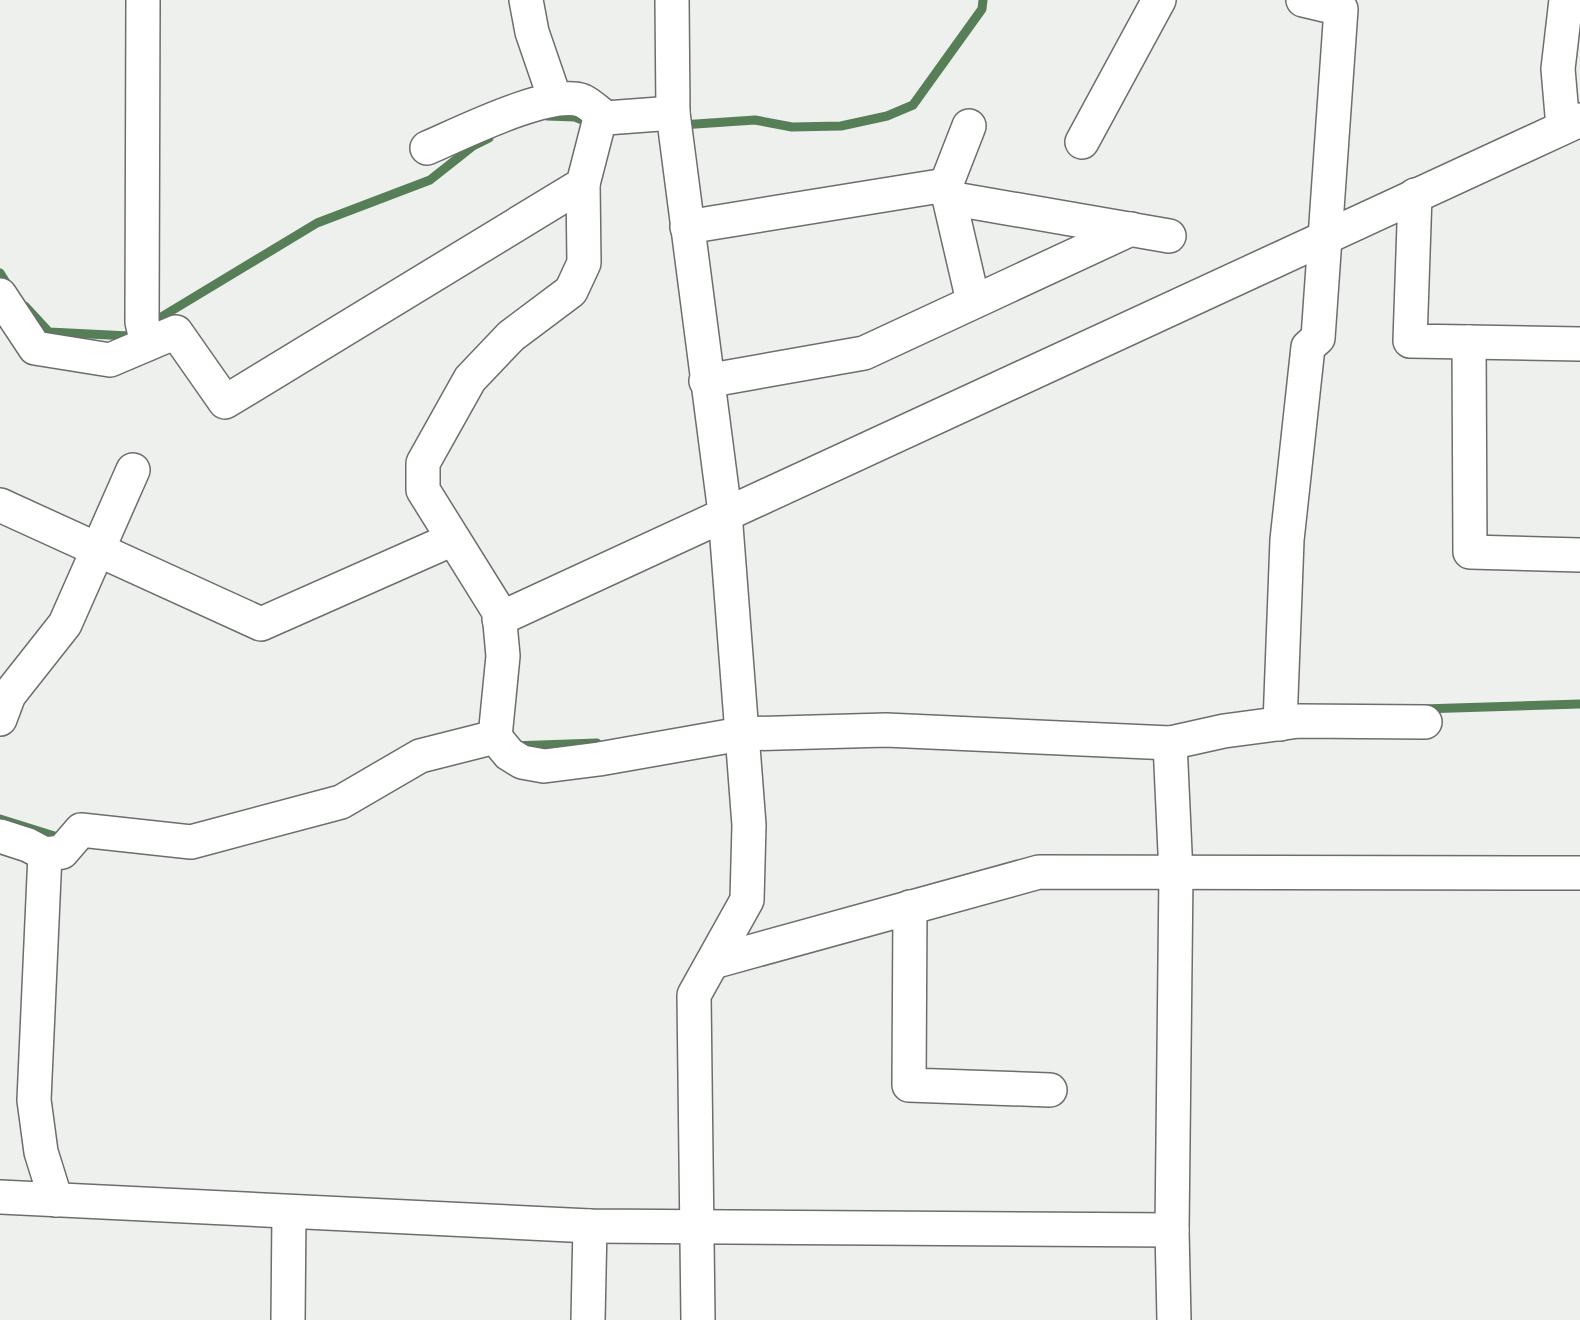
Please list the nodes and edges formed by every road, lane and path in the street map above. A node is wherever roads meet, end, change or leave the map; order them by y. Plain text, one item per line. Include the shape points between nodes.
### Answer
1 (143, 0) edge
2 (526, 0) edge
3 (672, 0) edge
4 (1159, 0) edge
5 (1303, 0) edge
6 (1566, 0) edge
7 (555, 99) junction
8 (674, 122) junction
9 (1572, 123) edge
10 (600, 125) junction
11 (969, 126) dead end
12 (1082, 142) dead end
13 (427, 148) dead end
14 (583, 184) junction
15 (947, 192) junction
16 (1415, 195) junction
17 (687, 227) junction
18 (1131, 230) junction
19 (1169, 236) dead end
20 (1324, 237) junction
21 (0, 295) edge
22 (973, 301) junction
23 (144, 333) junction
24 (1469, 342) junction
25 (1580, 344) edge
26 (706, 381) junction
27 (134, 470) dead end
28 (0, 505) edge
29 (725, 513) junction
30 (453, 539) junction
31 (99, 550) junction
32 (1580, 555) edge
33 (499, 619) junction
34 (3, 702) edge
35 (1280, 717) junction
36 (1425, 722) dead end
37 (740, 724) junction
38 (1170, 743) junction
39 (501, 745) junction
40 (0, 836) edge
41 (63, 846) junction
42 (1580, 873) edge
43 (1176, 874) junction
44 (910, 907) junction
45 (713, 962) junction
46 (1050, 1090) dead end
47 (0, 1197) edge
48 (56, 1200) junction
49 (289, 1213) junction
50 (590, 1226) junction
51 (696, 1228) junction
52 (1172, 1230) junction
53 (288, 1320) edge
54 (588, 1320) edge
55 (698, 1320) edge
56 (1174, 1320) edge

1 - 23 street
2 - 7 street via 532,32
3 - 8 street
4 - 12 street
5 - 20 street via 1341,9
6 - 9 street via 1558,69
7 - 10 street via 582,101
7 - 13 street via 516,110
8 - 10 street
8 - 17 street
9 - 16 street
10 - 14 street
11 - 15 street
14 - 23 street via 225,402 176,332
14 - 30 street via 584,263 571,291 512,336 471,379 423,464 423,490
15 - 17 street
15 - 18 street
15 - 22 street
16 - 20 street
16 - 24 street via 1410,341
17 - 26 street
18 - 19 street
18 - 22 street
20 - 29 street
20 - 35 street via 1318,338 1308,347 1287,540
21 - 23 street via 35,348 110,360
22 - 26 street via 864,353
24 - 25 street
24 - 32 street via 1470,552
26 - 29 street
27 - 31 street
28 - 31 street
29 - 33 street
29 - 37 street
30 - 31 street via 261,624
30 - 33 street via 499,612
31 - 34 street via 65,624
33 - 39 street via 503,656
35 - 36 street via 1299,721
35 - 38 street
37 - 38 street
37 - 39 street via 599,759 544,765 522,762
37 - 45 street via 749,825 747,900
38 - 43 street
39 - 41 street via 420,756 341,802 190,843 81,830
40 - 41 street via 28,845
41 - 48 street via 34,1100 41,1152
42 - 43 street
43 - 44 street via 1039,872
43 - 52 street
44 - 45 street
44 - 46 street via 909,1085
45 - 51 street via 694,995
47 - 48 street
48 - 49 street
49 - 50 street
49 - 53 street
50 - 51 street
50 - 54 street
51 - 52 street
51 - 55 street
52 - 56 street

